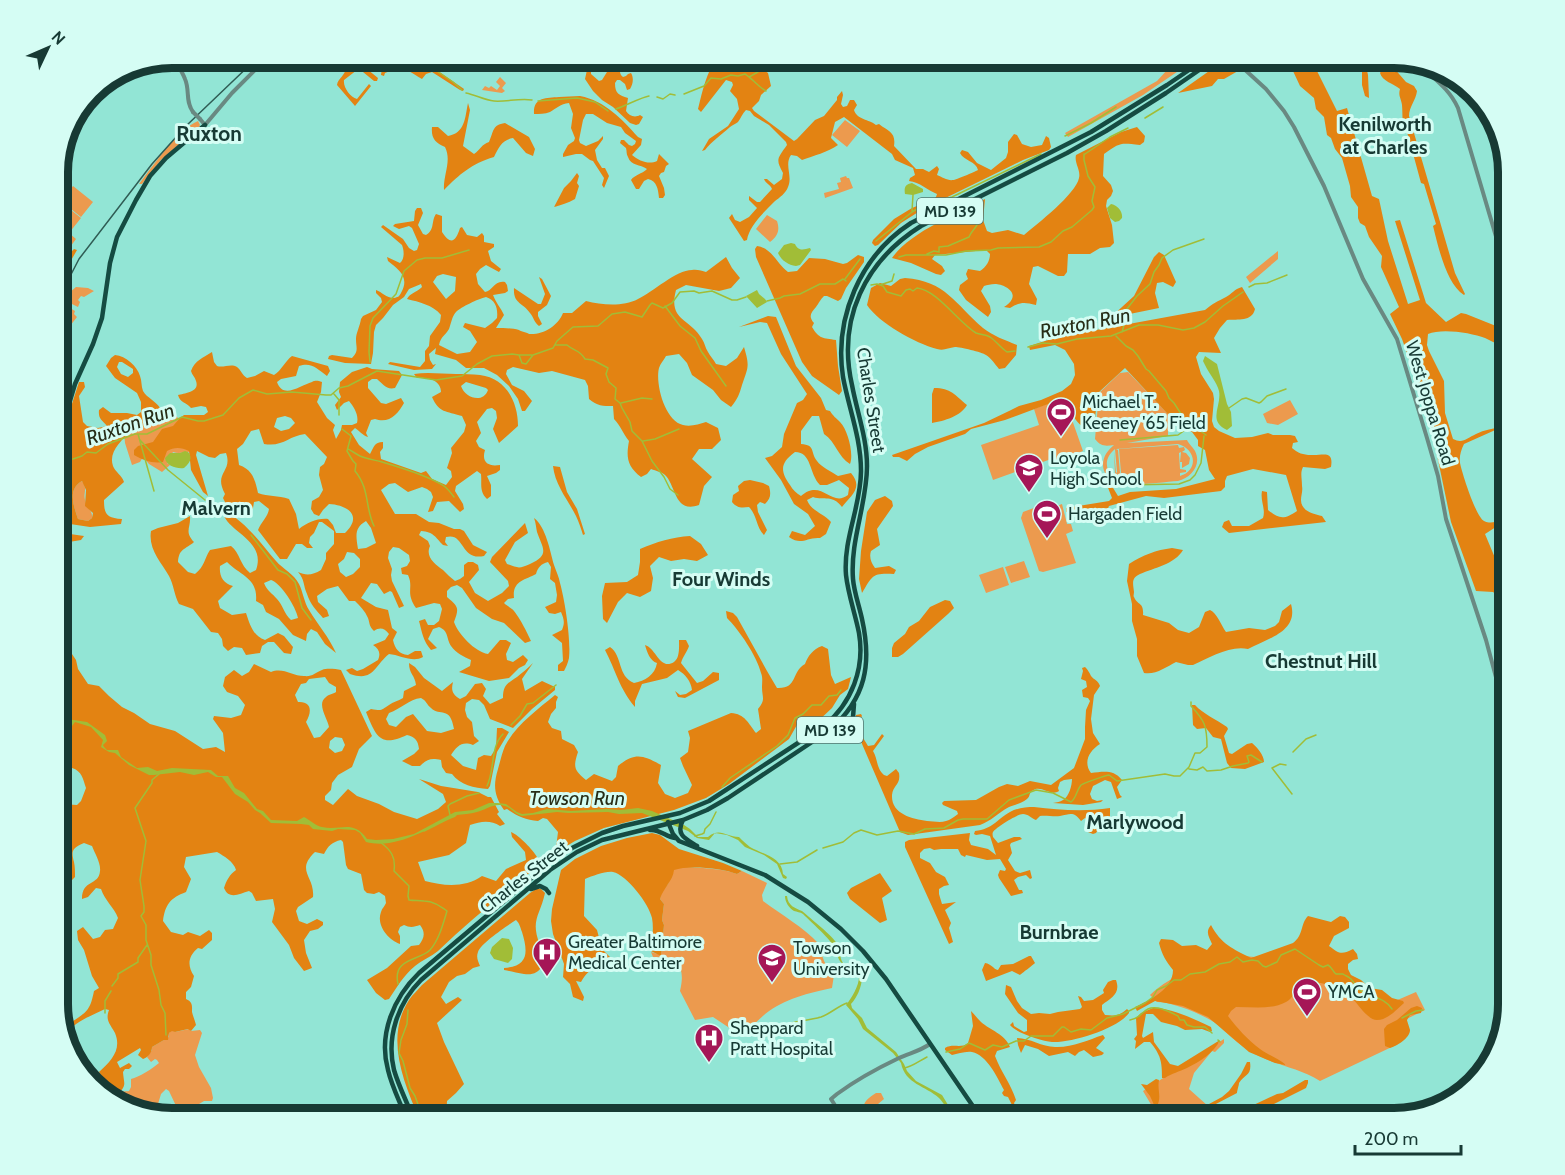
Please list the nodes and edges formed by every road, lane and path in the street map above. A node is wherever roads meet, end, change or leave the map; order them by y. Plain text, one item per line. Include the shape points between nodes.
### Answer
1 (180, 68) edge
2 (257, 68) edge
3 (1192, 68) edge
4 (1202, 68) edge
5 (1244, 68) edge
6 (1429, 74) edge
7 (205, 124) junction
8 (1498, 243) edge
9 (68, 422) edge
10 (855, 619) junction
11 (867, 661) junction
12 (1498, 685) edge
13 (851, 694) junction
14 (667, 817) junction
15 (683, 820) junction
16 (668, 824) junction
17 (641, 830) junction
18 (676, 838) junction
19 (704, 851) junction
20 (526, 891) junction
21 (549, 893) dead end
22 (930, 1044) junction
23 (402, 1108) edge
24 (409, 1108) edge
25 (837, 1108) edge
26 (974, 1108) edge

1 - 7 street, bridge via 186,79 190,108
2 - 7 street
3 - 10 main road, Charles Street / MD 139 via 1091,132 908,225 878,253 857,284 842,328 843,376 860,446 860,482 846,564
4 - 11 main road, Charles Street / MD 139 via 1083,144 921,226 892,247 868,278 854,308 848,341 849,372 867,463 852,570
5 - 12 street, West Joppa Road via 1294,126 1369,291 1397,339 1438,476 1446,519
6 - 8 street via 1458,108
7 - 9 main road via 150,176 117,237 102,318 75,384
10 - 11 main road
10 - 13 main road, Charles Street / MD 139 via 860,656
11 - 13 main road
11 - 15 main road, Charles Street / MD 139 via 854,702 825,734 737,792
13 - 14 main road, Charles Street / MD 139 via 820,729 709,801
14 - 16 main road
14 - 23 main road, Charles Street / MD 139 via 611,830 562,854 408,985 392,1012 385,1048 387,1070
15 - 16 main road, Charles Street / MD 139
15 - 19 main road via 681,834
16 - 17 main road, Charles Street / MD 139
16 - 18 main road
17 - 18 main road via 657,830
17 - 20 main road, Charles Street / MD 139 via 585,847
18 - 19 main road
19 - 22 main road via 765,875 824,914 870,959
20 - 21 main road via 540,886
20 - 24 main road, Charles Street / MD 139 via 421,980 403,1004 394,1026 392,1053
22 - 25 street via 847,1087 831,1099
22 - 26 main road

